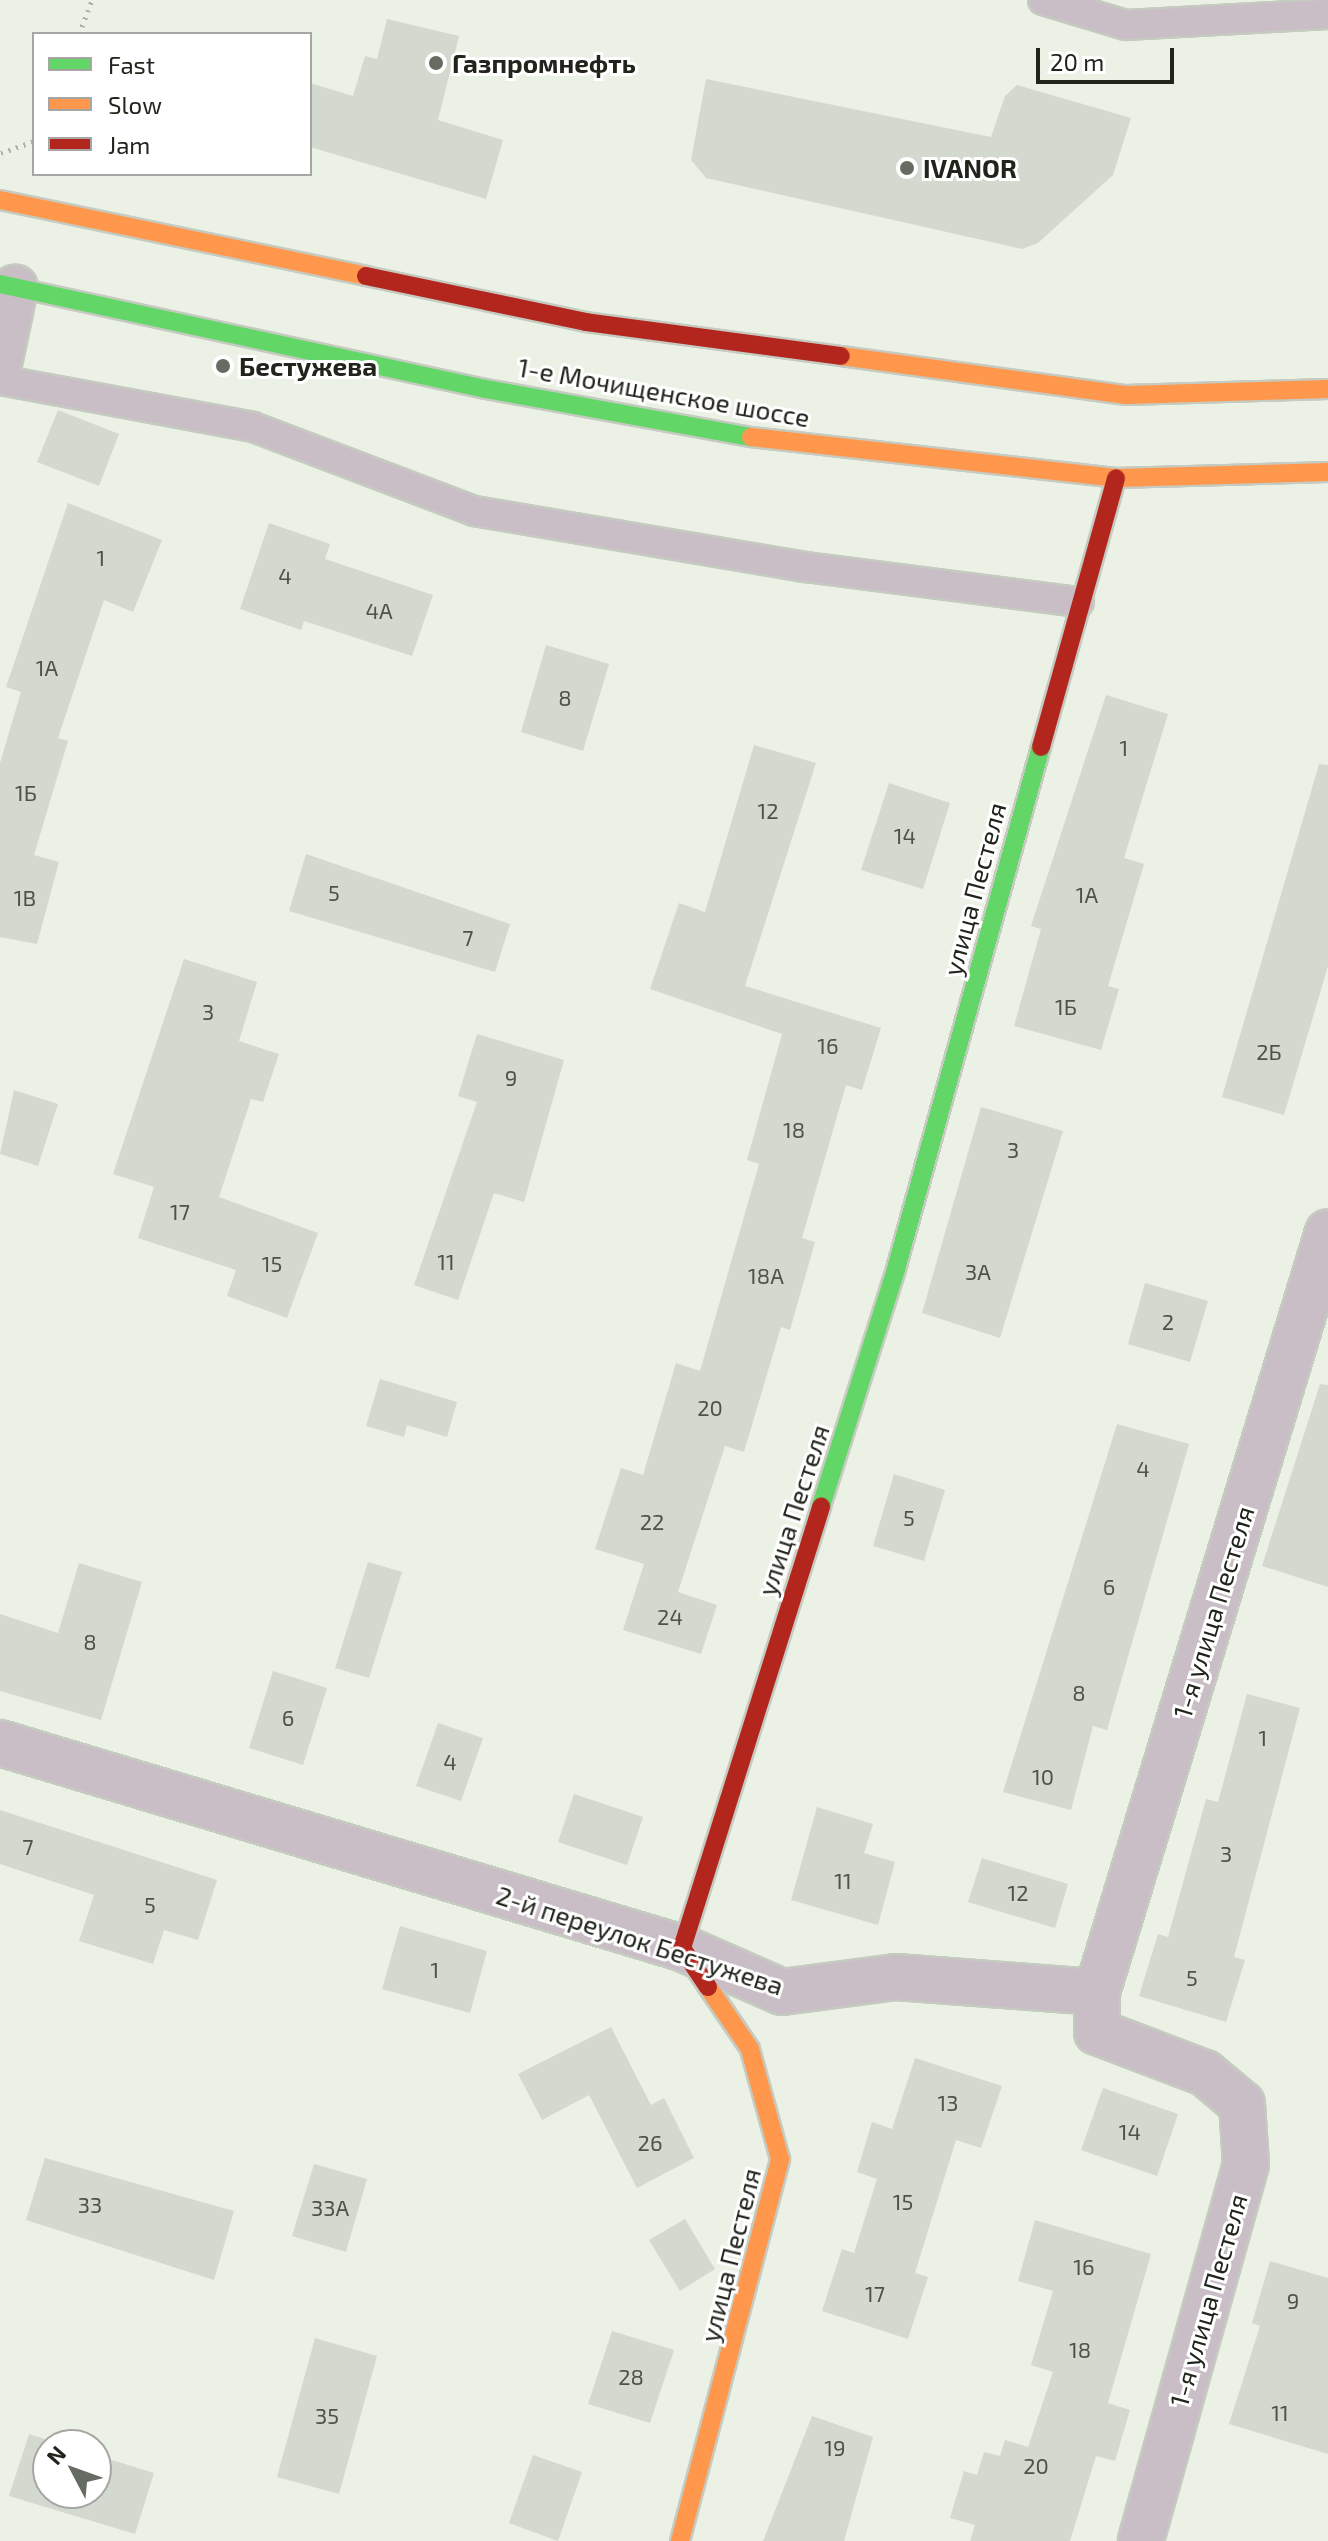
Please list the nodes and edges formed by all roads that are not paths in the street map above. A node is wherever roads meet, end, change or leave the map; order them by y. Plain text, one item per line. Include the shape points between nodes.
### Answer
1 (1043, 0) edge
2 (1328, 14) edge
3 (0, 200) edge
4 (8, 286) edge
5 (0, 359) edge
6 (0, 380) edge
7 (1328, 389) edge
8 (1328, 472) edge
9 (1116, 478) junction
10 (1079, 602) junction
11 (1328, 1232) edge
12 (0, 1743) edge
13 (682, 1948) junction
14 (1097, 1992) junction
15 (680, 2541) edge
16 (1141, 2541) edge

1 - 2 lane via 1126,25
3 - 7 main road via 586,322 1126,395
4 - 5 street
4 - 9 main road, 1-е Мочищенское шоссе via 486,389 759,438
6 - 10 lane via 253,427 474,511 805,567
8 - 9 main road, 1-е Мочищенское шоссе
9 - 10 main road, улица Пестеля
10 - 13 main road, улица Пестеля via 896,1269
11 - 14 street, 1-я улица Пестеля
12 - 13 street, 2-й переулок Бестужева
13 - 14 street, 2-й переулок Бестужева via 782,1992 896,1977
13 - 15 main road, улица Пестеля via 750,2049 780,2159
14 - 16 street, 1-я улица Пестеля via 1097,2032 1205,2073 1242,2104 1246,2164

